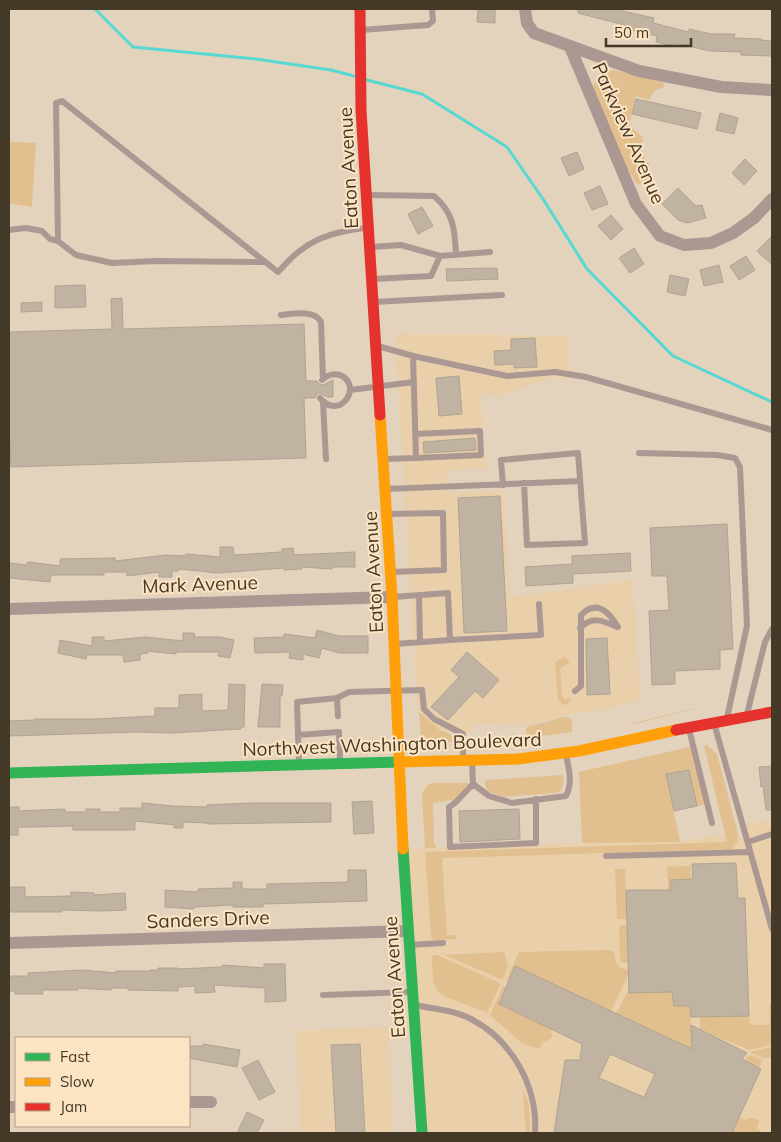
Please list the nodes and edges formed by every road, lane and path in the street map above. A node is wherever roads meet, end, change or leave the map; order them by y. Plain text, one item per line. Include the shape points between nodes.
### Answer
1 (360, 9) edge
2 (432, 9) edge
3 (525, 9) edge
4 (360, 30) junction
5 (570, 47) junction
6 (772, 90) edge
7 (366, 195) junction
8 (772, 199) edge
9 (368, 228) junction
10 (9, 230) edge
11 (58, 241) junction
12 (370, 247) junction
13 (490, 252) dead end
14 (456, 255) junction
15 (440, 256) junction
16 (264, 262) junction
17 (371, 279) junction
18 (502, 295) dead end
19 (373, 302) junction
20 (281, 315) dead end
21 (376, 345) junction
22 (413, 356) junction
23 (414, 382) junction
24 (378, 386) junction
25 (350, 390) junction
26 (772, 430) edge
27 (434, 433) junction
28 (416, 434) junction
29 (434, 441) dead end
30 (639, 453) dead end
31 (416, 458) junction
32 (383, 459) junction
33 (326, 460) dead end
34 (580, 481) junction
35 (524, 483) junction
36 (503, 485) junction
37 (385, 489) junction
38 (387, 514) junction
39 (391, 572) junction
40 (419, 595) junction
41 (392, 597) junction
42 (539, 604) dead end
43 (9, 609) edge
44 (580, 628) junction
45 (772, 629) edge
46 (450, 640) junction
47 (420, 642) junction
48 (394, 644) junction
49 (396, 691) junction
50 (575, 691) dead end
51 (337, 698) junction
52 (772, 712) edge
53 (338, 716) dead end
54 (747, 716) junction
55 (727, 720) junction
56 (713, 722) junction
57 (689, 727) junction
58 (298, 735) junction
59 (566, 753) junction
60 (468, 760) junction
61 (399, 762) junction
62 (340, 764) junction
63 (299, 765) junction
64 (9, 773) edge
65 (473, 784) junction
66 (535, 800) junction
67 (712, 823) dead end
68 (772, 834) edge
69 (748, 842) junction
70 (750, 852) junction
71 (606, 856) dead end
72 (772, 929) edge
73 (408, 932) junction
74 (9, 943) edge
75 (443, 943) dead end
76 (409, 946) junction
77 (412, 992) junction
78 (323, 995) dead end
79 (414, 1005) junction
80 (190, 1102) edge
81 (211, 1102) dead end
82 (422, 1133) edge
83 (535, 1133) edge

1 - 4 main road, Eaton Avenue
2 - 4 lane via 433,21 428,25
3 - 5 street via 527,23 534,33
4 - 7 main road, Eaton Avenue
5 - 6 street via 639,71 721,87
5 - 8 street, Parkview Avenue via 636,204 660,236 684,245 710,243 733,233
7 - 9 main road, Eaton Avenue
7 - 14 lane via 434,196 441,202 454,227
9 - 12 main road, Eaton Avenue
9 - 16 lane via 344,230 315,241 300,250 278,272
10 - 11 lane via 26,228 42,231 50,239
11 - 16 lane via 76,255 112,263
11 - 16 lane via 56,104 62,101
12 - 15 lane via 401,245
12 - 17 main road, Eaton Avenue
13 - 14 lane
14 - 15 lane
15 - 17 lane via 431,276
17 - 19 main road, Eaton Avenue
18 - 19 lane
19 - 21 main road, Eaton Avenue
20 - 25 lane via 314,314 319,318 322,380 332,374 343,376
21 - 22 lane
21 - 24 main road, Eaton Avenue
22 - 23 lane
22 - 26 lane via 507,376 555,372 586,377
23 - 24 lane
23 - 28 lane
24 - 25 lane
24 - 32 main road, Eaton Avenue
25 - 33 lane via 347,400 338,406 328,405 322,400
27 - 28 lane
27 - 29 lane
27 - 31 lane via 450,436 480,431 481,455
28 - 31 lane
30 - 55 lane via 717,455 734,458 740,467 747,626
31 - 32 lane
32 - 37 main road, Eaton Avenue
34 - 35 lane
34 - 35 lane via 585,543 527,545
34 - 36 lane via 578,453 501,460
35 - 36 lane
36 - 37 lane
37 - 38 main road, Eaton Avenue
38 - 39 main road, Eaton Avenue
38 - 39 lane via 443,513 444,570
39 - 41 main road, Eaton Avenue
40 - 41 lane
40 - 46 lane via 448,593
40 - 47 lane
41 - 43 street, Mark Avenue
41 - 48 main road, Eaton Avenue
42 - 46 lane via 541,635
44 - 44 lane via 581,615 592,607 611,615 618,627 596,620 586,622
44 - 50 lane via 581,686
45 - 54 lane via 765,642
46 - 47 lane
47 - 48 lane
48 - 49 main road, Eaton Avenue
49 - 51 lane via 349,692
49 - 60 lane via 422,690 424,709 440,723 463,734
49 - 61 main road, Eaton Avenue
51 - 53 lane
51 - 58 lane via 297,702
52 - 54 main road, Northwest Washington Boulevard
54 - 55 main road, Northwest Washington Boulevard
55 - 56 main road, Northwest Washington Boulevard
56 - 57 main road, Northwest Washington Boulevard
56 - 69 lane
57 - 59 main road, Northwest Washington Boulevard
57 - 67 lane
58 - 62 lane via 338,730
58 - 63 lane
59 - 60 main road, Northwest Washington Boulevard via 518,759
59 - 66 lane via 571,786 566,796
60 - 61 main road, Northwest Washington Boulevard
60 - 65 lane
61 - 62 main road, Northwest Washington Boulevard
61 - 73 main road, Eaton Avenue
62 - 63 main road, Northwest Washington Boulevard
63 - 64 main road, Northwest Washington Boulevard
65 - 66 lane via 488,796 512,802
65 - 66 lane via 449,807 450,847 536,843
68 - 69 lane
69 - 70 lane
70 - 71 lane
70 - 72 lane
73 - 74 street, Sanders Drive
73 - 76 main road, Eaton Avenue
75 - 76 lane
76 - 77 main road, Eaton Avenue
77 - 78 lane
77 - 79 main road, Eaton Avenue
79 - 82 main road, Eaton Avenue
79 - 83 lane via 467,1017 495,1034 529,1085
80 - 81 street

